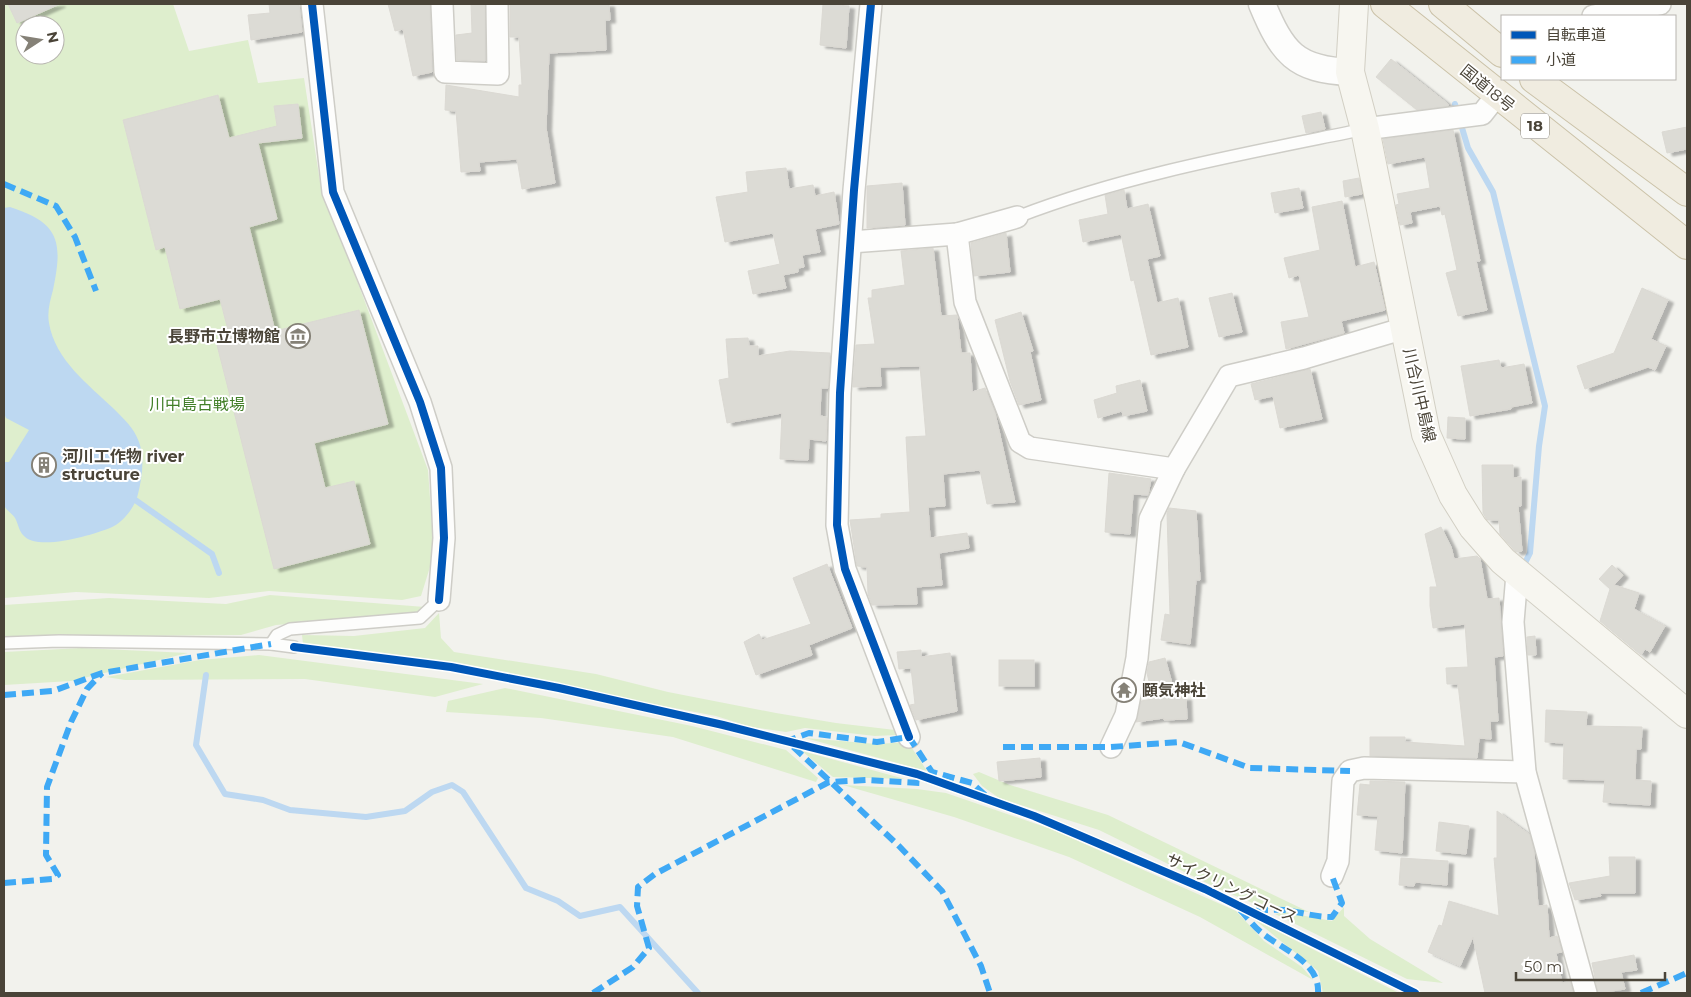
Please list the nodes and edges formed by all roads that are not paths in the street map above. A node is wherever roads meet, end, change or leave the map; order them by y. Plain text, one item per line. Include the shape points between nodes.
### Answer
1 (312, 4) edge
2 (442, 4) edge
3 (497, 4) edge
4 (871, 4) edge
5 (1262, 4) edge
6 (1354, 4) edge
7 (1385, 4) edge
8 (1443, 4) edge
9 (1660, 4) edge
10 (1599, 15) edge
11 (1500, 47) edge
12 (1350, 72) junction
13 (1535, 80) edge
14 (1497, 95) junction
15 (1365, 129) junction
16 (1687, 192) edge
17 (1017, 217) joint
18 (957, 234) junction
19 (851, 242) junction
20 (1687, 245) edge
21 (1405, 328) junction
22 (1174, 469) junction
23 (1517, 574) junction
24 (439, 600) joint
25 (4, 643) edge
26 (271, 644) junction
27 (294, 647) dead end
28 (1687, 714) edge
29 (909, 737) dead end
30 (1111, 747) dead end
31 (1525, 772) junction
32 (1332, 876) dead end
33 (1586, 993) edge

1 - 24 street via 333,192 420,402 441,468 444,538
2 - 3 street via 445,72 498,74
4 - 19 street
5 - 12 street via 1281,43 1294,57 1310,67
6 - 12 main road, 川合川中島線
7 - 14 highway, 国道18号 / 18
8 - 11 highway
9 - 10 street
12 - 15 main road, 川合川中島線
13 - 16 highway, 18
14 - 15 street via 1482,114
14 - 20 highway, 国道18号 / 18
15 - 17 lane via 1107,187
15 - 21 main road, 川合川中島線
17 - 18 street
18 - 19 street
18 - 22 street via 965,302 1020,442 1030,448
19 - 29 street via 840,393 837,525 845,569
21 - 22 street via 1229,376
21 - 23 main road, 川合川中島線 via 1426,434 1439,466 1474,527
22 - 30 street via 1150,519 1137,658 1126,715
23 - 28 main road, 川合川中島線
23 - 31 street via 1513,622
24 - 26 lane via 420,618 290,629 277,635
25 - 26 lane
26 - 27 lane
31 - 32 street via 1364,768 1350,771 1343,782 1338,862
31 - 33 street

